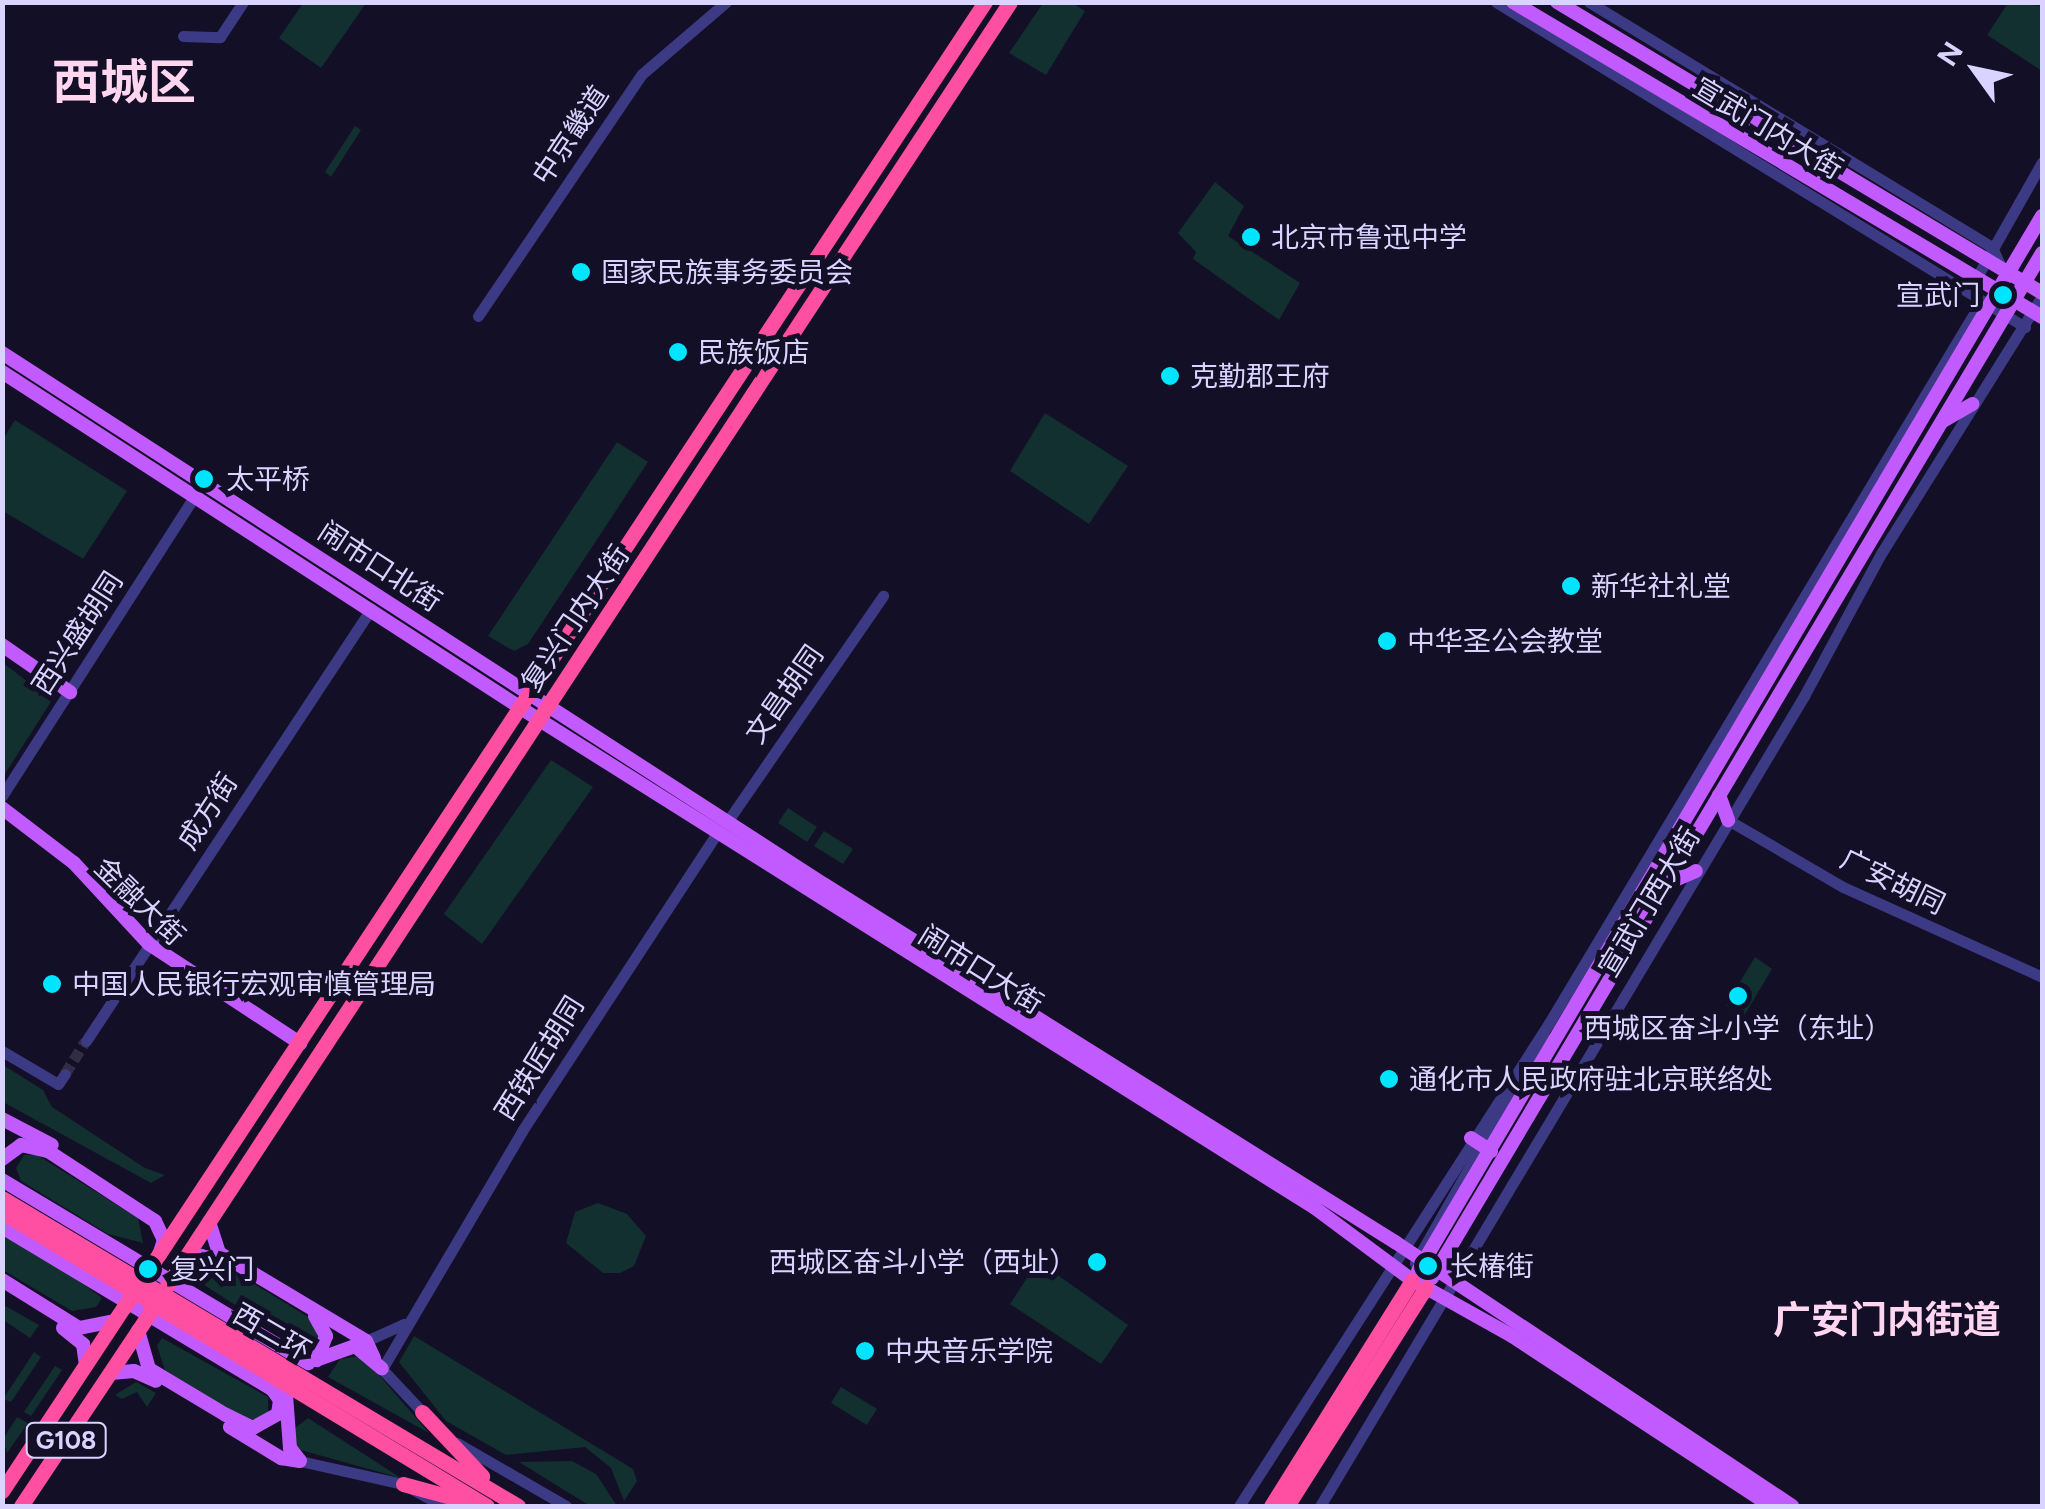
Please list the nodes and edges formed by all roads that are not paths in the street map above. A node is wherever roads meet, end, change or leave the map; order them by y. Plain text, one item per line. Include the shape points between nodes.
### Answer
1 (243, 2) edge
2 (726, 2) edge
3 (985, 2) edge
4 (1010, 2) edge
5 (1556, 2) edge
6 (1589, 2) edge
7 (1505, 4) edge
8 (183, 36) dead end
9 (1819, 143) junction
10 (2042, 162) edge
11 (1826, 167) junction
12 (2042, 216) edge
13 (1988, 254) junction
14 (2040, 258) edge
15 (2006, 273) junction
16 (2025, 282) junction
17 (1972, 287) junction
18 (2042, 294) edge
19 (1988, 304) junction
20 (2010, 308) junction
21 (2038, 315) edge
22 (478, 316) dead end
23 (2025, 327) junction
24 (2, 352) edge
25 (2, 372) edge
26 (1973, 404) junction
27 (1942, 421) junction
28 (194, 496) junction
29 (290, 537) junction
30 (280, 551) junction
31 (1812, 594) junction
32 (883, 596) dead end
33 (370, 609) junction
34 (2, 645) edge
35 (70, 692) junction
36 (522, 700) junction
37 (542, 713) junction
38 (1720, 795) junction
39 (2, 796) edge
40 (2, 812) edge
41 (1728, 820) junction
42 (722, 826) junction
43 (1696, 871) junction
44 (1670, 882) junction
45 (147, 946) junction
46 (2042, 977) edge
47 (1574, 998) junction
48 (1549, 1023) junction
49 (86, 1040) tunnel mouth
50 (299, 1046) junction
51 (2, 1051) edge
52 (62, 1079) dead end
53 (2, 1120) edge
54 (1482, 1145) junction
55 (2, 1159) edge
56 (2, 1180) edge
57 (4, 1205) edge
58 (190, 1211) junction
59 (210, 1222) junction
60 (2, 1227) edge
61 (159, 1254) junction
62 (1413, 1258) junction
63 (184, 1261) junction
64 (1394, 1265) junction
65 (2, 1280) edge
66 (1424, 1280) junction
67 (2, 1292) edge
68 (1448, 1292) junction
69 (120, 1314) junction
70 (410, 1317) junction
71 (142, 1326) junction
72 (366, 1341) junction
73 (312, 1362) junction
74 (378, 1364) junction
75 (86, 1366) junction
76 (282, 1367) junction
77 (255, 1368) junction
78 (111, 1373) junction
79 (422, 1412) junction
80 (300, 1462) junction
81 (1300, 1472) junction
82 (403, 1484) junction
83 (2, 1491) edge
84 (1780, 1504) edge
85 (21, 1506) edge
86 (444, 1506) edge
87 (480, 1506) edge
88 (488, 1506) edge
89 (517, 1506) edge
90 (566, 1506) edge
91 (1239, 1506) edge
92 (1261, 1506) edge
93 (1271, 1506) edge
94 (1287, 1506) edge
95 (1297, 1506) edge
96 (1320, 1506) edge

1 - 8 street via 220,37
2 - 22 street, 中京畿道 via 642,74
3 - 36 highway, 复兴门内大街
4 - 37 highway, 复兴门内大街
5 - 11 main road, 宣武门内大街
6 - 9 street
7 - 17 main road, 宣武门内大街
9 - 11 street
9 - 13 street
10 - 13 street
11 - 13 main road, 宣武门内大街
12 - 15 main road, 宣武门西大街
13 - 15 main road, 宣武门内大街
13 - 17 street
14 - 16 main road, 宣武门西大街
15 - 16 main road, 宣武门内大街
15 - 19 main road, 宣武门西大街
16 - 18 main road, 宣武门内大街
16 - 20 main road, 宣武门西大街
17 - 19 main road, 宣武门内大街
17 - 19 street
18 - 21 street, 宣武门西大街
19 - 20 main road, 宣武门内大街
19 - 31 main road, 宣武门西大街
20 - 21 main road, 宣武门内大街
20 - 23 street
20 - 27 main road, 宣武门西大街
21 - 23 street, 宣武门西大街
23 - 26 street, 宣武门西大街
24 - 29 main road, 闹市口北街
25 - 28 main road, 闹市口北街
26 - 27 main road
26 - 41 street, 宣武门西大街
27 - 38 main road, 宣武门西大街
28 - 30 main road, 闹市口北街
28 - 35 street, 西兴盛胡同
29 - 30 main road
29 - 36 main road, 闹市口北街
30 - 33 main road, 闹市口北街
31 - 47 main road, 宣武门西大街
31 - 48 street, 宣武门西大街
32 - 42 street, 文昌胡同
33 - 36 main road, 闹市口北街
33 - 45 street, 成方街
34 - 35 main road
35 - 39 street, 西兴盛胡同
36 - 37 main road, 闹市口大街
36 - 50 highway, 复兴门内大街
37 - 42 main road, 闹市口大街
37 - 59 highway, 复兴门内大街
38 - 41 main road
38 - 44 main road, 宣武门西大街
40 - 45 main road via 74,862
41 - 43 street, 宣武门西大街
41 - 46 street, 广安胡同 via 1843,887
42 - 62 main road, 闹市口大街
42 - 64 main road, 闹市口大街
42 - 70 street, 西铁匠胡同 via 541,1101
43 - 44 main road
43 - 68 street, 宣武门西大街
44 - 66 main road, 宣武门西大街
45 - 49 street, 成方街
45 - 50 main road
47 - 48 main road
47 - 54 main road, 宣武门西大街
48 - 54 street, 宣武门西大街
50 - 58 highway, 复兴门内大街
51 - 52 street
53 - 58 main road via 159,1216
54 - 62 main road, 宣武门西大街
54 - 62 street, 宣武门西大街
55 - 61 main road via 21,1145 48,1151 155,1222 164,1240
56 - 73 main road
57 - 76 highway, 西二环
57 - 77 highway, 西二环
58 - 61 highway, 复兴门内大街
59 - 63 highway, 复兴门内大街
59 - 72 main road via 219,1253
60 - 71 main road via 272,1388 280,1400 278,1414 253,1428 150,1369
61 - 69 highway, 复兴门内大街, bridge
62 - 64 street
62 - 66 main road
63 - 71 highway, 复兴门内大街, bridge
63 - 73 main road via 217,1257 312,1314 325,1331
64 - 66 main road, 闹市口大街
64 - 91 street
65 - 69 main road via 79,1328
66 - 68 main road
66 - 81 highway, 宣武门西大街
67 - 75 main road via 72,1333 87,1351
68 - 84 main road
68 - 96 street, 宣武门西大街
69 - 75 highway, G108
70 - 72 street
70 - 74 street, 西铁匠胡同
71 - 78 highway, G108
72 - 74 main road
73 - 74 main road via 355,1346
73 - 76 main road
74 - 79 street
75 - 83 highway, G108
76 - 89 highway, 西二环
77 - 80 main road via 286,1395 290,1448
77 - 88 highway, 西二环
78 - 80 main road via 146,1375 271,1453
78 - 85 highway, G108
79 - 89 highway via 456,1453
79 - 90 street via 470,1452
80 - 82 street
81 - 92 highway
81 - 93 highway, 宣武门西大街
81 - 94 highway, 宣武门西大街
81 - 95 highway
82 - 86 street
82 - 87 highway

